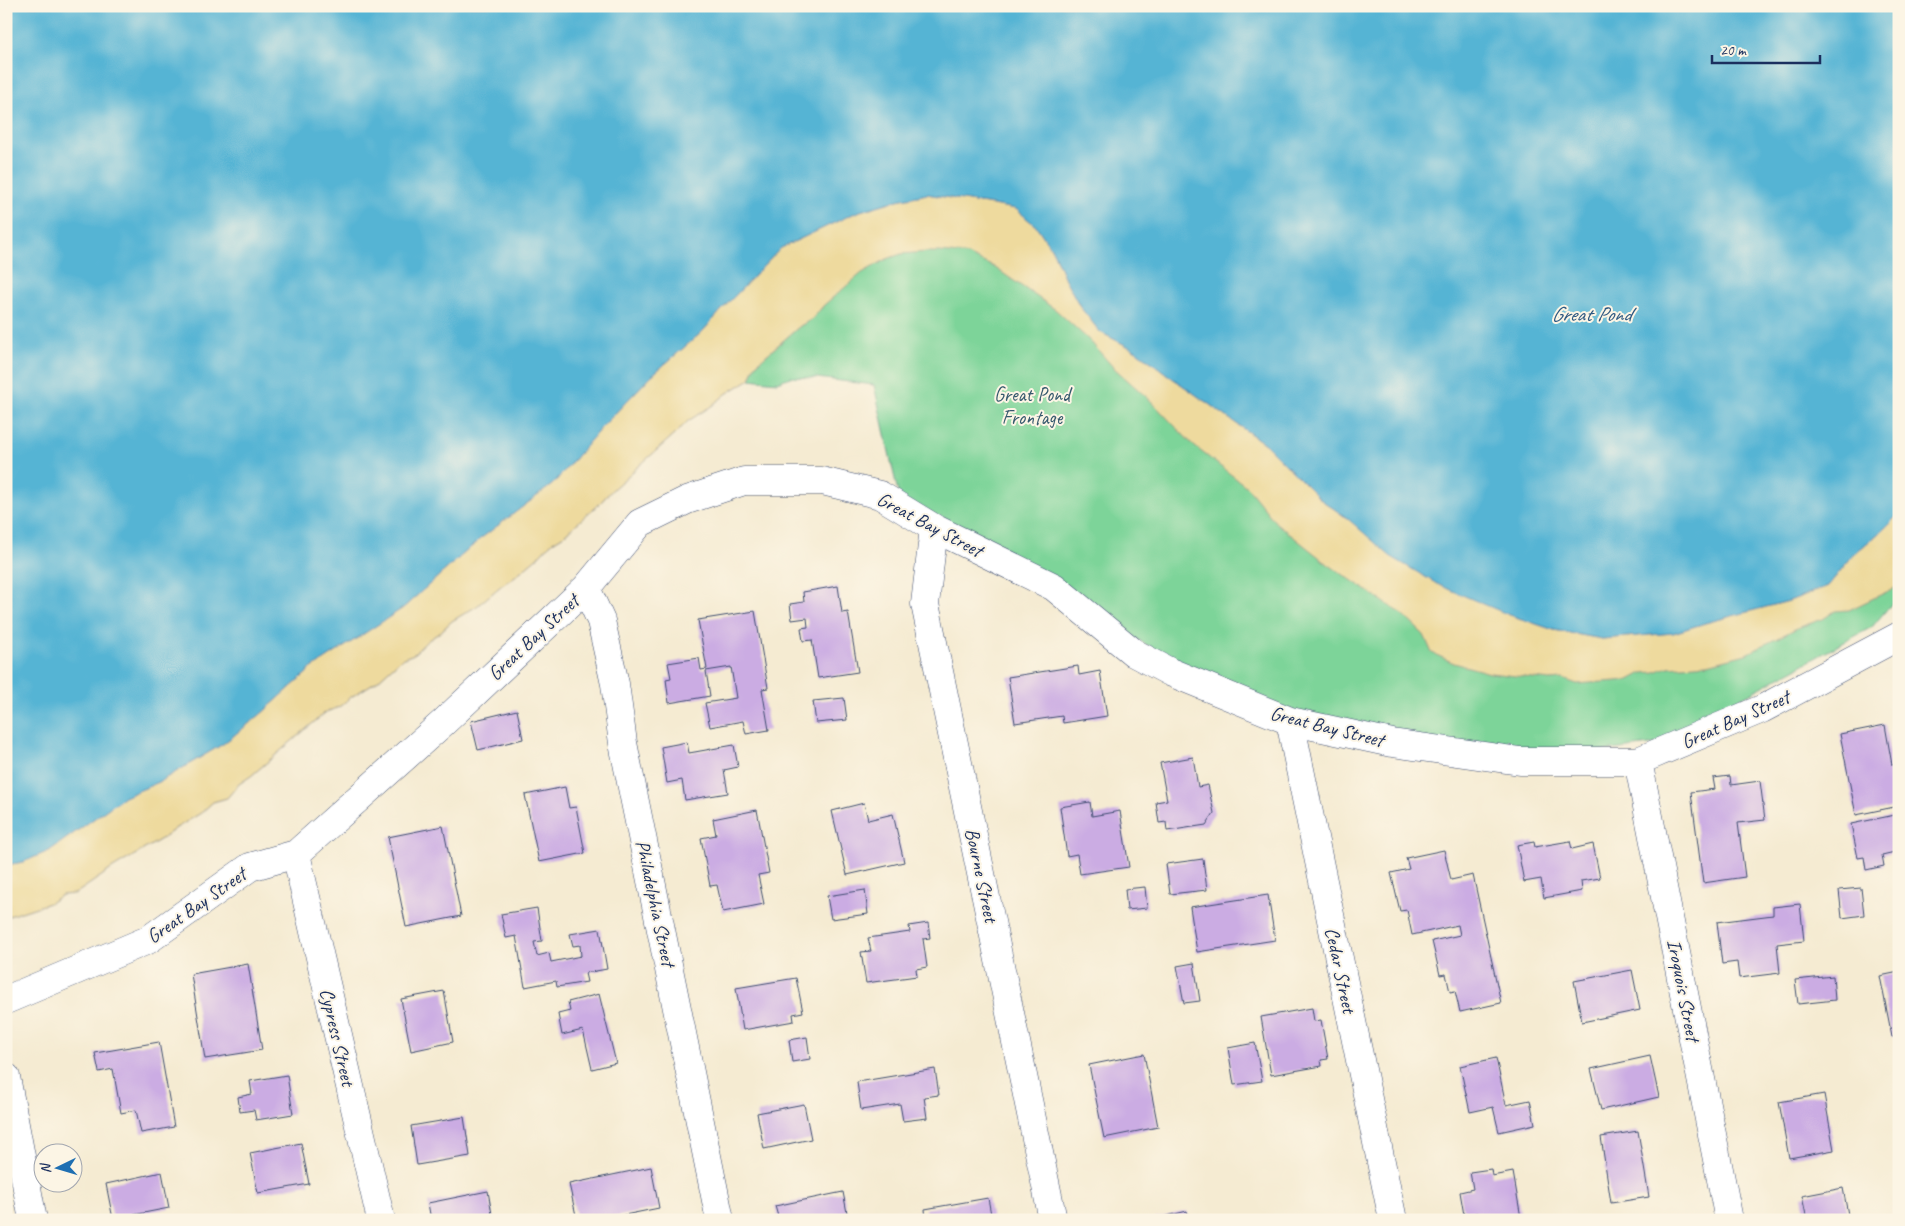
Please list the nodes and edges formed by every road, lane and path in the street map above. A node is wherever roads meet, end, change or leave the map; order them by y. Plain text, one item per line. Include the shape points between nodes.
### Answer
1 (934, 528) junction
2 (586, 588) junction
3 (1899, 636) edge
4 (1290, 721) junction
5 (1638, 761) junction
6 (296, 854) junction
7 (6, 1000) edge
8 (6, 1077) edge
9 (33, 1220) edge
10 (380, 1220) edge
11 (720, 1220) edge
12 (1053, 1220) edge
13 (1393, 1220) edge
14 (1729, 1220) edge

1 - 2 street, Great Bay Street via 880,495 822,481 744,481 687,500 640,523
1 - 4 street, Great Bay Street via 1054,587 1134,652 1170,672
1 - 12 street, Bourne Street via 925,604
2 - 6 street, Great Bay Street
2 - 11 street, Philadelphia Street via 602,621 623,742
3 - 5 street, Great Bay Street via 1762,709
4 - 5 street, Great Bay Street via 1392,743 1520,761
4 - 13 street, Cedar Street
5 - 14 street, Iroquois Street
6 - 7 street, Great Bay Street via 250,866 148,940
6 - 10 street, Cypress Street
8 - 9 street

